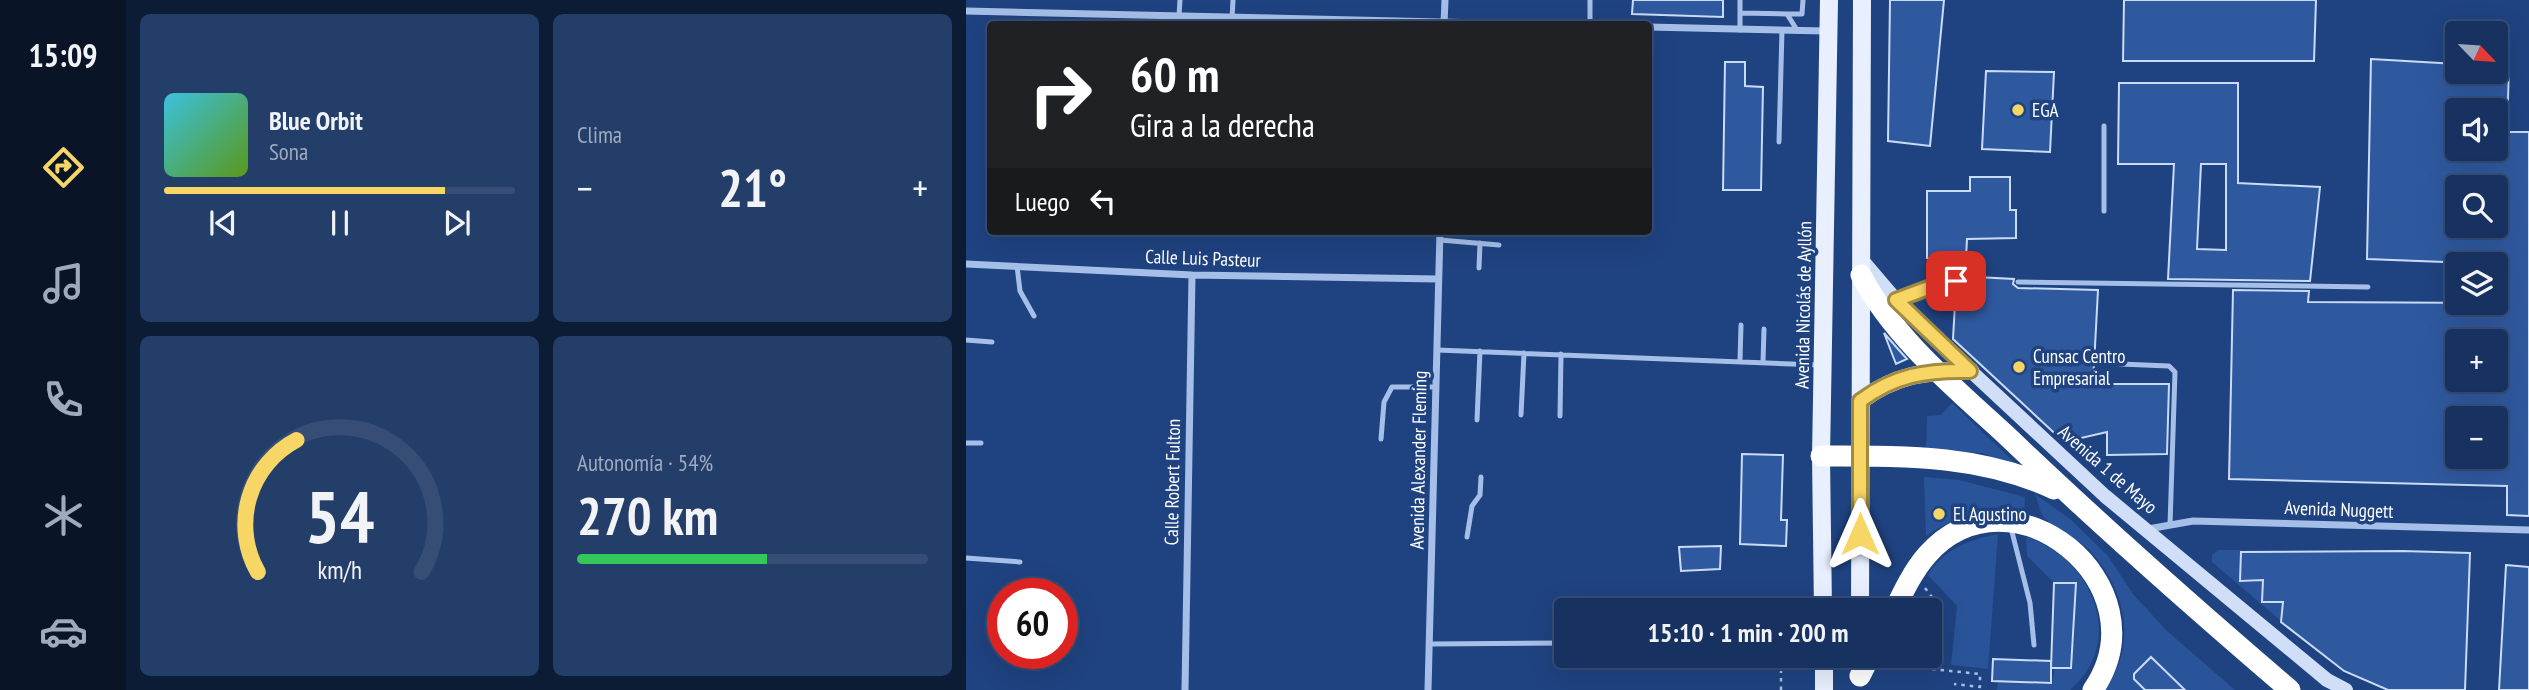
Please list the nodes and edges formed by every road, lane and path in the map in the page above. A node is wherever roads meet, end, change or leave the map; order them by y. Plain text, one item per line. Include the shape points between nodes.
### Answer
1 (1180, 0) edge
2 (1233, 0) edge
3 (1445, 0) edge
4 (1590, 0) edge
5 (1740, 0) edge
6 (1803, 0) edge
7 (1829, 0) edge
8 (1862, 0) edge
9 (966, 11) edge
10 (1741, 13) junction
11 (1787, 14) junction
12 (1179, 16) junction
13 (1233, 18) junction
14 (1338, 21) edge
15 (1444, 21) edge
16 (1590, 21) edge
17 (1652, 27) edge
18 (1740, 30) junction
19 (1782, 30) junction
20 (1797, 30) junction
21 (1829, 31) junction
22 (2104, 126) dead end
23 (1779, 142) dead end
24 (2104, 211) dead end
25 (1440, 235) edge
26 (1440, 240) junction
27 (1480, 243) junction
28 (1499, 245) dead end
29 (966, 264) edge
30 (1017, 266) junction
31 (1861, 267) junction
32 (1479, 268) dead end
33 (1192, 275) junction
34 (1438, 278) junction
35 (1956, 281) dead end
36 (2018, 282) dead end
37 (2368, 287) dead end
38 (1896, 300) junction
39 (1034, 316) dead end
40 (1741, 325) dead end
41 (1764, 329) dead end
42 (966, 340) edge
43 (992, 342) dead end
44 (1437, 350) junction
45 (1480, 351) junction
46 (1524, 353) junction
47 (1561, 354) junction
48 (1740, 360) junction
49 (1763, 362) junction
50 (2120, 364) dead end
51 (1823, 365) junction
52 (1938, 370) junction
53 (1970, 371) junction
54 (1436, 387) junction
55 (1860, 401) junction
56 (1521, 415) dead end
57 (1560, 416) dead end
58 (1477, 420) dead end
59 (1381, 439) dead end
60 (966, 443) edge
61 (981, 443) dead end
62 (1821, 456) junction
63 (1860, 456) junction
64 (1481, 477) dead end
65 (2077, 502) junction
66 (2010, 522) junction
67 (2170, 525) junction
68 (2148, 529) junction
69 (2529, 530) edge
70 (1467, 537) dead end
71 (2136, 557) junction
72 (966, 558) edge
73 (1020, 562) dead end
74 (1920, 583) dead end
75 (1823, 598) edge
76 (1860, 598) edge
77 (1901, 598) edge
78 (1430, 643) junction
79 (1554, 643) edge
80 (2035, 645) dead end
81 (2274, 665) dead end
82 (1824, 668) edge
83 (1782, 671) dead end
84 (2287, 682) edge
85 (1954, 684) dead end
86 (1980, 688) edge
87 (1185, 690) edge
88 (1428, 690) edge
89 (1781, 690) edge
90 (1824, 690) edge
91 (2093, 690) edge
92 (2297, 690) edge
93 (2346, 690) edge

1 - 12 lane
2 - 13 lane
3 - 15 street
4 - 16 lane
5 - 10 lane
6 - 11 lane via 1802,14
7 - 21 main road, Avenida Nicolás de Ayllón
8 - 31 main road
9 - 12 street
10 - 11 lane
10 - 18 lane
11 - 20 lane
12 - 13 street
13 - 14 street
17 - 18 street
18 - 19 street
19 - 20 street
19 - 23 lane
20 - 21 street
21 - 51 main road, Avenida Nicolás de Ayllón
22 - 24 lane
25 - 26 street, Avenida Alexander Fleming
26 - 27 lane
26 - 34 street, Avenida Alexander Fleming
27 - 28 lane
27 - 32 lane
29 - 30 street, Calle Luis Pasteur
30 - 33 street, Calle Luis Pasteur
30 - 39 lane via 1020,291
31 - 38 street, Avenida 1 de Mayo
31 - 52 highway via 1898,329
31 - 55 main road
33 - 34 street, Calle Luis Pasteur
33 - 87 street, Calle Robert Fulton
34 - 44 street, Avenida Alexander Fleming
35 - 38 lane
36 - 37 lane
38 - 53 street, Avenida 1 de Mayo
40 - 48 lane
41 - 49 lane
42 - 43 lane
44 - 45 lane
44 - 54 street, Avenida Alexander Fleming
45 - 46 lane
45 - 58 lane
46 - 47 lane
46 - 56 lane
47 - 48 lane
47 - 57 lane
48 - 49 lane
49 - 51 lane
50 - 67 lane via 2169,366 2175,372
51 - 62 main road, Avenida Nicolás de Ayllón
52 - 53 main road
52 - 55 main road via 1896,379
52 - 65 highway
53 - 68 street, Avenida 1 de Mayo via 2105,496
54 - 59 lane via 1392,387 1384,402
54 - 78 street, Avenida Alexander Fleming
55 - 63 main road
60 - 61 lane
62 - 63 highway
62 - 75 main road, Avenida Nicolás de Ayllón
63 - 65 highway via 1986,464 2033,479
63 - 76 main road
64 - 70 lane
65 - 71 highway
66 - 77 highway via 1980,523 1942,542 1920,565
66 - 80 lane
66 - 91 highway via 2066,544 2100,585 2112,635
67 - 68 street, Avenida Nuggett
67 - 69 street, Avenida Nuggett via 2193,521
68 - 93 street, Avenida 1 de Mayo via 2327,680
71 - 81 lane via 2148,559
71 - 84 highway
72 - 73 lane
74 - 86 path via 1936,602 1932,669 1980,674
78 - 79 lane
78 - 88 street, Avenida Alexander Fleming
82 - 90 main road
83 - 89 path
84 - 92 lane
85 - 86 path

